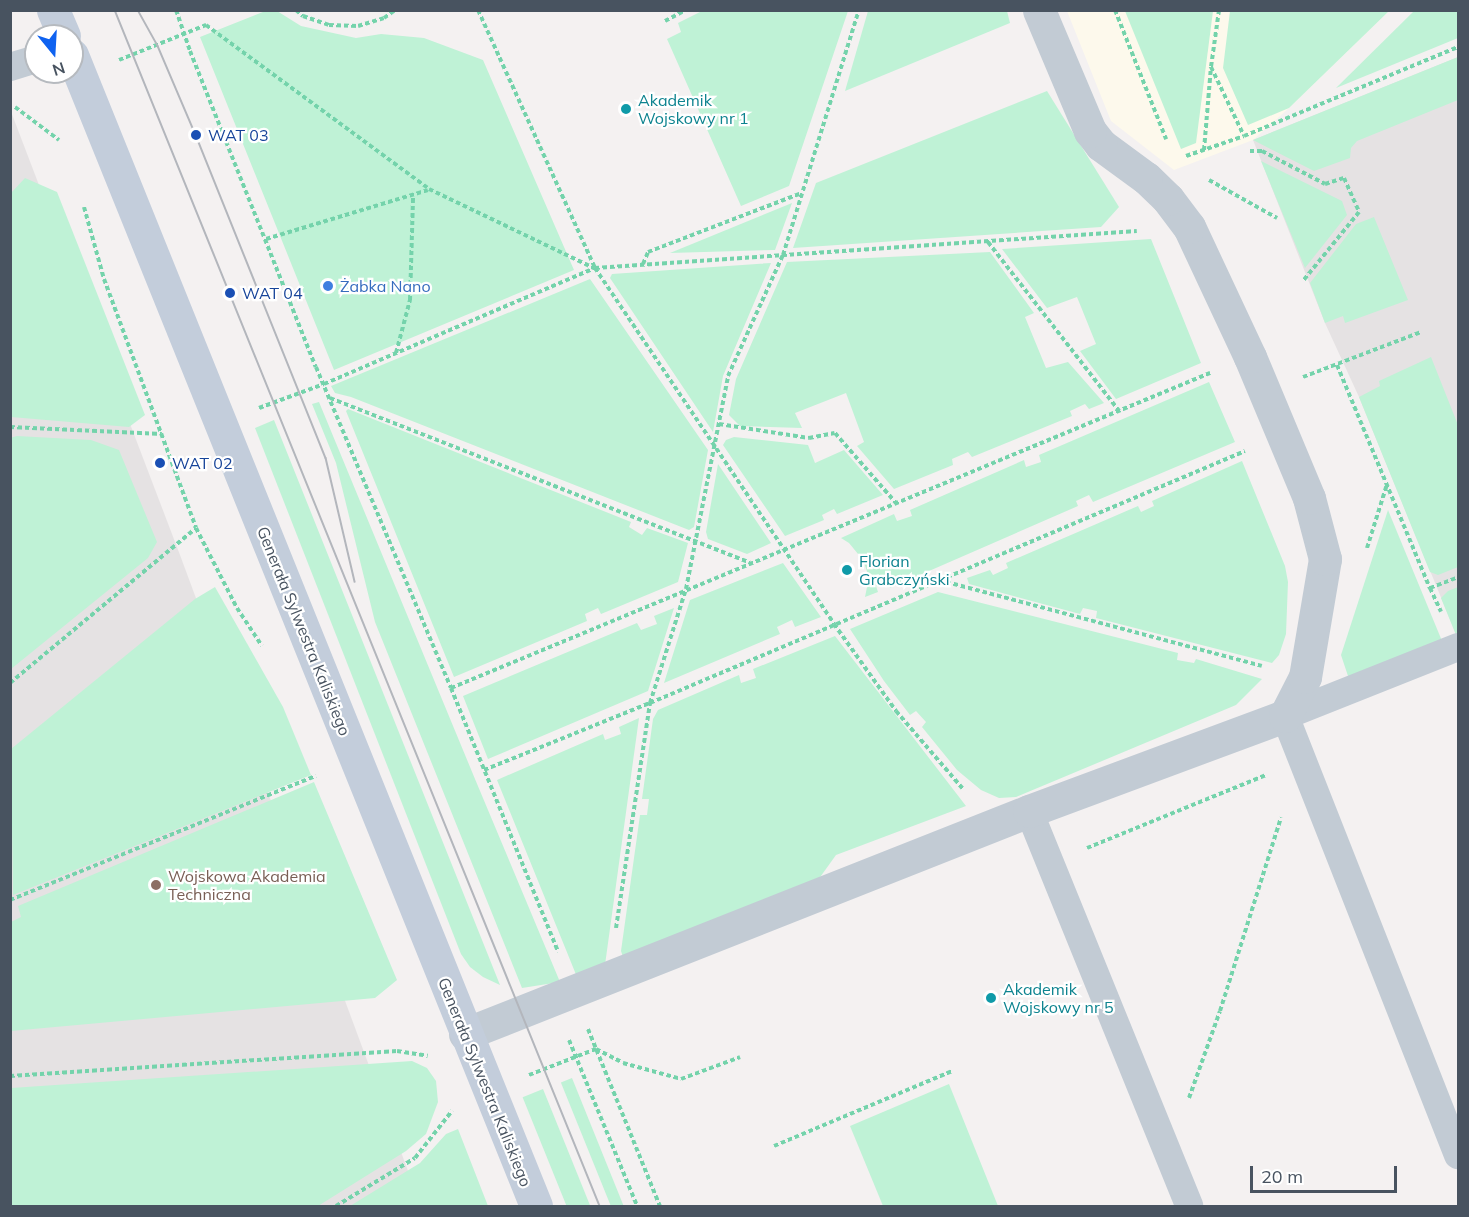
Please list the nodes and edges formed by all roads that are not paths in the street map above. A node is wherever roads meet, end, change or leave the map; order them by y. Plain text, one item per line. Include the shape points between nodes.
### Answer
1 (53, 10) edge
2 (1039, 10) edge
3 (59, 24) edge
4 (84, 84) edge
5 (1458, 647) edge
6 (1286, 716) junction
7 (1016, 816) junction
8 (465, 1034) junction
9 (1458, 1155) edge
10 (536, 1206) edge
11 (1189, 1206) edge

1 - 3 street
2 - 6 street via 1090,131 1101,145 1168,199 1189,227 1250,357 1309,498 1324,559 1305,678
4 - 8 street, Generała Sylwestra Kaliskiego
5 - 6 lane
6 - 7 street
6 - 9 lane
7 - 8 street
7 - 11 lane via 1050,862
8 - 10 street, Generała Sylwestra Kaliskiego

